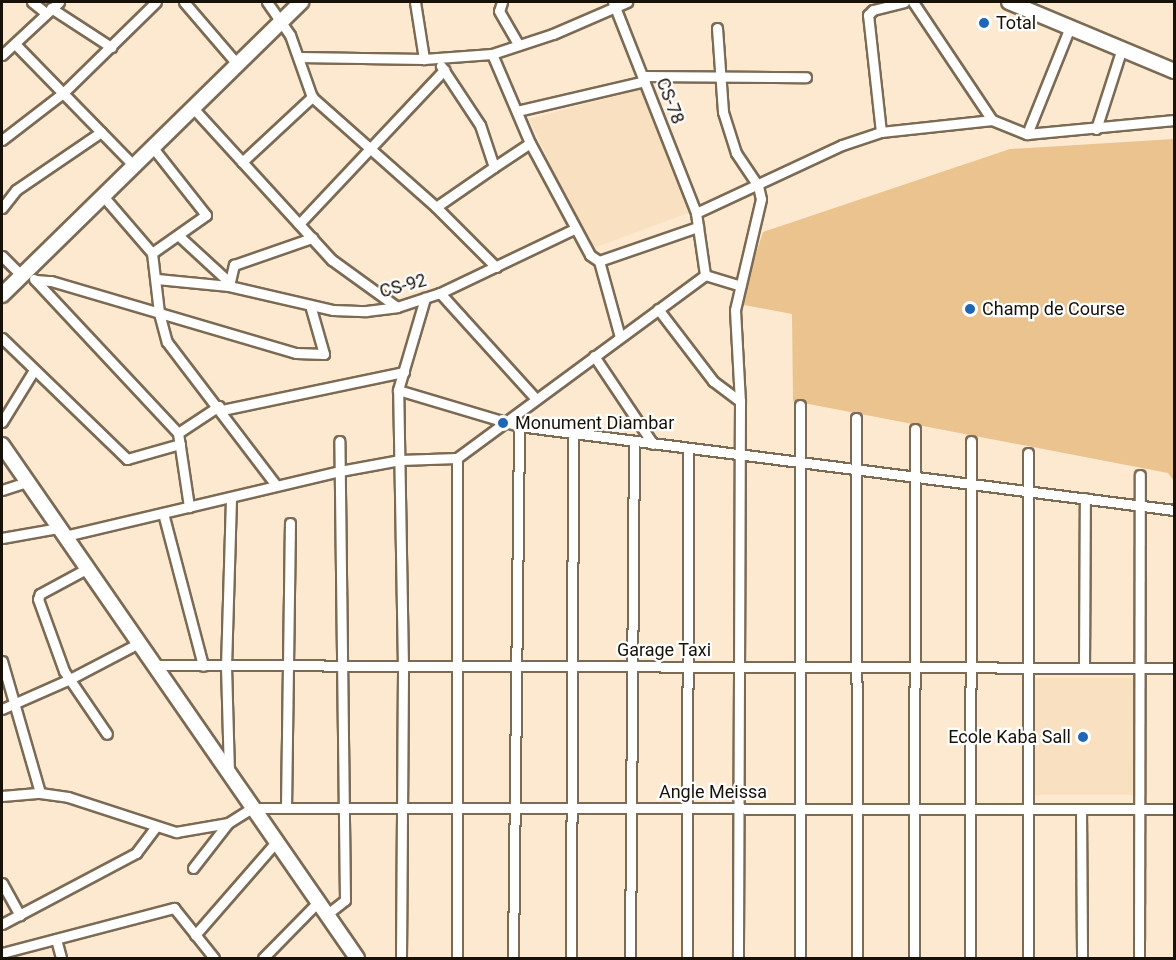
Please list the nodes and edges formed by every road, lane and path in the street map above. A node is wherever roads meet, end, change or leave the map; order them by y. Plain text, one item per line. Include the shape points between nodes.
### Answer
1 (32, 2) edge
2 (59, 2) edge
3 (156, 2) edge
4 (184, 2) edge
5 (267, 2) edge
6 (302, 2) edge
7 (415, 2) edge
8 (502, 2) edge
9 (627, 2) edge
10 (904, 2) edge
11 (913, 2) edge
12 (1009, 2) edge
13 (614, 5) edge
14 (48, 11) junction
15 (282, 21) junction
16 (1070, 27) junction
17 (717, 28) dead end
18 (16, 45) junction
19 (519, 45) junction
20 (111, 47) junction
21 (1122, 48) junction
22 (492, 54) junction
23 (2, 55) edge
24 (300, 57) junction
25 (424, 59) junction
26 (437, 59) junction
27 (238, 65) junction
28 (444, 70) junction
29 (1174, 71) edge
30 (718, 75) junction
31 (806, 77) dead end
32 (644, 79) junction
33 (63, 93) junction
34 (312, 97) junction
35 (193, 108) junction
36 (517, 111) junction
37 (992, 120) junction
38 (1174, 120) edge
39 (1096, 129) junction
40 (100, 132) junction
41 (881, 132) junction
42 (1027, 134) junction
43 (2, 140) edge
44 (530, 143) junction
45 (153, 148) junction
46 (370, 150) junction
47 (242, 162) junction
48 (134, 166) junction
49 (494, 167) junction
50 (758, 186) junction
51 (103, 196) junction
52 (436, 207) junction
53 (2, 208) edge
54 (696, 213) junction
55 (299, 224) junction
56 (698, 227) junction
57 (574, 230) junction
58 (179, 236) junction
59 (312, 238) junction
60 (152, 254) junction
61 (2, 256) edge
62 (599, 261) junction
63 (496, 267) junction
64 (27, 275) junction
65 (705, 275) junction
66 (157, 279) junction
67 (229, 283) junction
68 (740, 286) junction
69 (440, 293) junction
70 (2, 295) edge
71 (425, 298) junction
72 (310, 305) junction
73 (397, 307) junction
74 (658, 309) junction
75 (159, 313) junction
76 (620, 337) junction
77 (2, 338) edge
78 (594, 356) junction
79 (34, 370) junction
80 (404, 372) junction
81 (398, 390) junction
82 (536, 399) junction
83 (740, 401) junction
84 (800, 405) dead end
85 (220, 408) junction
86 (856, 418) dead end
87 (2, 422) edge
88 (504, 423) junction
89 (519, 426) junction
90 (915, 429) dead end
91 (573, 433) junction
92 (178, 434) junction
93 (339, 441) dead end
94 (634, 441) junction
95 (971, 441) dead end
96 (180, 444) junction
97 (654, 444) junction
98 (2, 445) edge
99 (688, 448) junction
100 (1028, 453) dead end
101 (740, 455) junction
102 (457, 458) junction
103 (400, 460) junction
104 (802, 462) junction
105 (856, 469) junction
106 (340, 471) junction
107 (1140, 475) dead end
108 (915, 476) junction
109 (27, 482) junction
110 (971, 484) junction
111 (276, 485) junction
112 (2, 490) edge
113 (1028, 491) junction
114 (231, 497) junction
115 (1085, 498) junction
116 (1140, 505) junction
117 (189, 507) junction
118 (1174, 510) edge
119 (163, 513) junction
120 (290, 523) dead end
121 (62, 532) junction
122 (2, 538) edge
123 (88, 568) junction
124 (139, 643) junction
125 (2, 661) edge
126 (154, 665) junction
127 (203, 666) junction
128 (226, 667) junction
129 (288, 667) junction
130 (403, 667) junction
131 (457, 667) junction
132 (515, 667) junction
133 (572, 667) junction
134 (633, 667) junction
135 (688, 667) junction
136 (739, 667) junction
137 (801, 667) junction
138 (342, 668) junction
139 (857, 668) junction
140 (914, 668) junction
141 (970, 668) junction
142 (1028, 668) junction
143 (1084, 668) junction
144 (1139, 668) junction
145 (1174, 668) edge
146 (70, 679) junction
147 (12, 705) junction
148 (2, 709) edge
149 (107, 734) dead end
150 (229, 774) junction
151 (40, 793) junction
152 (2, 796) edge
153 (252, 808) junction
154 (286, 808) junction
155 (344, 808) junction
156 (402, 808) junction
157 (457, 808) junction
158 (515, 808) junction
159 (572, 808) junction
160 (631, 808) junction
161 (688, 808) junction
162 (739, 808) junction
163 (800, 809) junction
164 (857, 809) junction
165 (914, 809) junction
166 (970, 809) junction
167 (1028, 809) junction
168 (1082, 809) junction
169 (1139, 809) junction
170 (1174, 809) edge
171 (228, 823) junction
172 (155, 828) junction
173 (276, 842) junction
174 (193, 868) dead end
175 (2, 883) edge
176 (318, 902) junction
177 (20, 915) junction
178 (326, 915) junction
179 (2, 924) edge
180 (195, 935) junction
181 (56, 939) junction
182 (2, 953) edge
183 (61, 958) edge
184 (214, 958) edge
185 (263, 958) edge
186 (357, 958) edge
187 (401, 958) edge
188 (457, 958) edge
189 (513, 958) edge
190 (571, 958) edge
191 (630, 958) edge
192 (687, 958) edge
193 (738, 958) edge
194 (800, 958) edge
195 (857, 958) edge
196 (914, 958) edge
197 (970, 958) edge
198 (1028, 958) edge
199 (1082, 958) edge
200 (1139, 958) edge

1 - 14 street
2 - 14 street
3 - 20 street
4 - 27 street
5 - 15 street
6 - 15 street
7 - 25 street
8 - 19 street via 499,11
9 - 13 street
10 - 41 street via 873,10 868,15
11 - 37 street
12 - 16 street
13 - 19 street
13 - 32 street, CS-78
14 - 18 street
14 - 20 street
15 - 24 street
15 - 27 street
16 - 21 street
16 - 42 street
17 - 30 street
18 - 23 street
18 - 33 street
19 - 22 street
20 - 33 street
21 - 29 street
21 - 39 street
22 - 26 street
22 - 36 street
24 - 25 street
24 - 34 street
25 - 26 street
26 - 28 street
27 - 35 street
28 - 46 street
28 - 49 street via 480,125
30 - 31 street
30 - 32 street
30 - 50 street via 723,112 736,153
32 - 36 street
32 - 54 street, CS-78
33 - 40 street
33 - 43 street
34 - 46 street
34 - 47 street
35 - 45 street
35 - 47 street
36 - 44 street
37 - 41 street
37 - 42 street
38 - 39 street
39 - 42 street
40 - 48 street
40 - 53 street via 16,190
41 - 50 street via 833,149
44 - 49 street
44 - 57 street
45 - 48 street
45 - 58 street via 206,215
46 - 52 street
46 - 55 street
47 - 55 street
48 - 51 street
49 - 52 street
50 - 54 street
50 - 68 street via 760,214
51 - 60 street
51 - 64 street
52 - 63 street
54 - 56 street, CS-78
55 - 59 street
56 - 62 street
56 - 65 street, CS-78
57 - 62 street via 590,255
57 - 63 street, CS-92
58 - 60 street
58 - 67 street
59 - 67 street via 234,265
59 - 73 street via 346,273
60 - 66 street
61 - 64 street
62 - 76 street
63 - 69 street, CS-92
64 - 70 street
64 - 75 street
64 - 92 street
65 - 68 street
65 - 74 street
66 - 67 street, CS-92
66 - 75 street
67 - 72 street, CS-92
68 - 83 street via 735,310
69 - 71 street, CS-92
69 - 82 street
71 - 73 street, CS-92
71 - 80 street
72 - 73 street, CS-92 via 353,312
72 - 75 street via 324,354 296,353
74 - 76 street
74 - 83 street via 713,381
75 - 85 street via 167,342
76 - 78 street
77 - 79 street
78 - 82 street
78 - 97 street
79 - 87 street
79 - 96 street via 127,459
80 - 81 street
80 - 85 street
81 - 88 street
81 - 103 street
82 - 88 street
83 - 101 street
84 - 104 street
85 - 92 street
85 - 111 street
86 - 105 street
88 - 89 street
88 - 102 street
89 - 91 street
89 - 132 street
90 - 108 street
91 - 94 street
91 - 133 street
92 - 96 street
93 - 106 street
94 - 97 street
94 - 134 street
95 - 110 street
96 - 117 street
97 - 99 street
98 - 109 street
99 - 101 street
99 - 135 street
100 - 113 street
101 - 104 street
101 - 136 street
102 - 103 street
102 - 131 street
103 - 106 street
103 - 130 street
104 - 105 street
104 - 137 street
105 - 108 street
105 - 139 street
106 - 111 street
106 - 138 street
107 - 116 street
108 - 110 street
108 - 140 street
109 - 112 street
109 - 121 street
110 - 113 street
110 - 141 street
111 - 114 street
113 - 115 street
113 - 142 street
114 - 117 street
114 - 128 street
115 - 116 street
115 - 143 street
116 - 118 street
116 - 144 street
117 - 119 street
119 - 121 street
119 - 127 street
120 - 129 street
121 - 122 street
121 - 123 street
123 - 124 street
123 - 146 street via 40,594 38,599
124 - 126 street
124 - 146 street
125 - 147 street
126 - 127 street, Garage Taxi
126 - 150 street
127 - 128 street, Garage Taxi
128 - 129 street, Garage Taxi
128 - 150 street
129 - 138 street, Garage Taxi
129 - 154 street
130 - 131 street, Garage Taxi
130 - 138 street, Garage Taxi
130 - 156 street
131 - 132 street, Garage Taxi
131 - 157 street
132 - 133 street, Garage Taxi
132 - 158 street
133 - 134 street, Garage Taxi
133 - 159 street
134 - 135 street, Garage Taxi
134 - 160 street
135 - 136 street, Garage Taxi
135 - 161 street
136 - 137 street, Garage Taxi
136 - 162 street
137 - 139 street, Garage Taxi
137 - 163 street
138 - 155 street
139 - 140 street, Garage Taxi
139 - 164 street
140 - 141 street, Garage Taxi
140 - 165 street
141 - 142 street, Garage Taxi
141 - 166 street
142 - 143 street, Garage Taxi
142 - 167 street
143 - 144 street, Garage Taxi
144 - 145 street, Garage Taxi
144 - 169 street
146 - 147 street
146 - 149 street
147 - 148 street
147 - 151 street
150 - 153 street
151 - 152 street
151 - 172 street via 68,797
153 - 154 street, Angle Meissa
153 - 171 street
153 - 173 street
154 - 155 street, Angle Meissa
155 - 156 street, Angle Meissa
155 - 178 street via 345,900
156 - 157 street, Angle Meissa
156 - 187 street
157 - 158 street, Angle Meissa
157 - 188 street
158 - 159 street, Angle Meissa
158 - 189 street
159 - 160 street, Angle Meissa
159 - 190 street
160 - 161 street, Angle Meissa
160 - 191 street
161 - 162 street, Angle Meissa
161 - 192 street
162 - 163 street, Angle Meissa
162 - 193 street
163 - 164 street, Angle Meissa
163 - 194 street
164 - 165 street, Angle Meissa
164 - 195 street
165 - 166 street, Angle Meissa
165 - 196 street
166 - 167 street, Angle Meissa
166 - 197 street
167 - 168 street, Angle Meissa
167 - 198 street
168 - 169 street, Angle Meissa
168 - 199 street
169 - 170 street, Angle Meissa
169 - 200 street
171 - 172 street via 184,832
171 - 174 street
172 - 177 street via 136,853
173 - 176 street
173 - 180 street
175 - 177 street
176 - 178 street
176 - 185 street
177 - 179 street
178 - 186 street
180 - 181 street via 174,908
180 - 184 street
181 - 182 street
181 - 183 street

